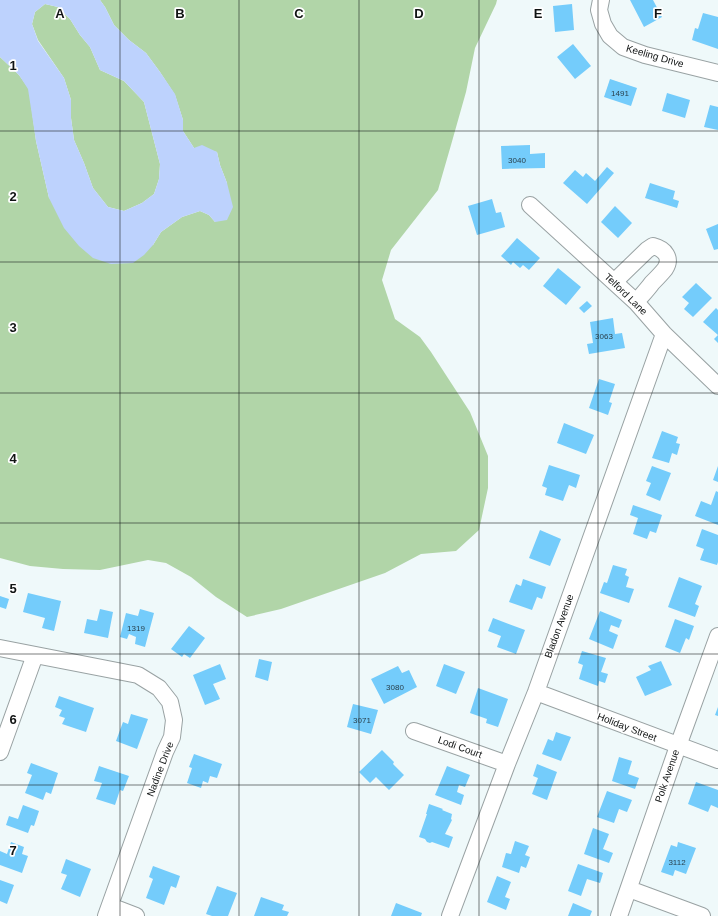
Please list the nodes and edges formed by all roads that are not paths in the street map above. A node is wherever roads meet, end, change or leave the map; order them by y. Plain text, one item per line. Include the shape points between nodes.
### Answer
1 (600, 0) edge
2 (718, 73) edge
3 (530, 205) dead end
4 (614, 282) junction
5 (636, 302) junction
6 (664, 334) junction
7 (718, 386) edge
8 (718, 636) edge
9 (0, 648) edge
10 (35, 655) junction
11 (536, 692) junction
12 (414, 731) dead end
13 (678, 746) junction
14 (0, 752) edge
15 (718, 760) edge
16 (506, 764) junction
17 (629, 889) junction
18 (108, 911) edge
19 (136, 916) edge
20 (450, 916) edge
21 (619, 916) edge
22 (702, 916) edge

1 - 2 street, Keeling Drive via 599,10 603,24 610,36 623,47
3 - 4 street, Telford Lane
4 - 5 street, Telford Lane
4 - 5 street via 653,246 664,251 667,255 665,269
5 - 6 street, Telford Lane
6 - 7 street, Telford Lane
6 - 11 street, Bladon Avenue
8 - 13 street, Polk Avenue
9 - 10 street, Nadine Drive
10 - 14 street
10 - 18 street, Nadine Drive via 138,676 159,688 170,702 174,720 172,737
11 - 13 street, Holiday Street
11 - 16 street, Bladon Avenue
12 - 16 street, Lodi Court
13 - 15 street, Holiday Street
13 - 17 street, Polk Avenue
16 - 20 street, Bladon Avenue
17 - 21 street, Polk Avenue
17 - 22 street
18 - 19 street

